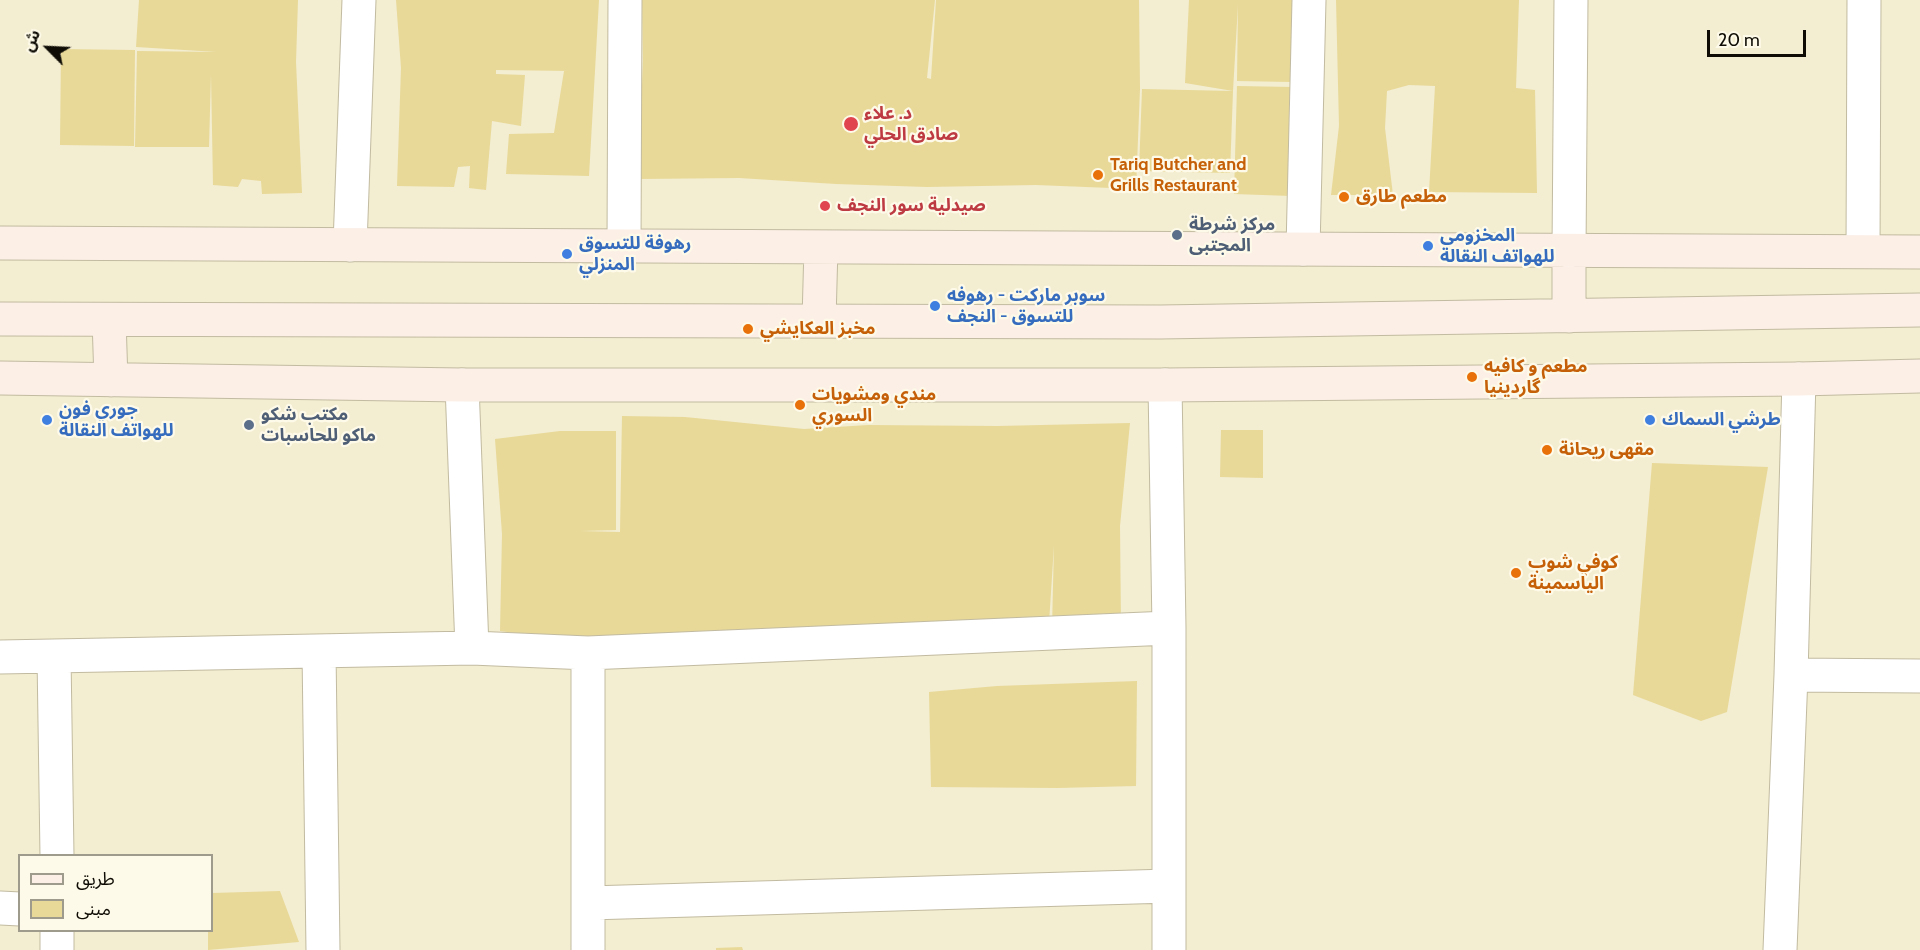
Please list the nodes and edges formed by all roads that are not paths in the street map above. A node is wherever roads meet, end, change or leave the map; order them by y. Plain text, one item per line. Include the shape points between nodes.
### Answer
1 (359, 0) edge
2 (625, 0) edge
3 (1309, 0) edge
4 (1571, 0) edge
5 (1864, 0) edge
6 (0, 243) edge
7 (350, 245) junction
8 (624, 246) junction
9 (821, 247) junction
10 (1303, 249) junction
11 (1569, 251) junction
12 (1863, 251) junction
13 (1920, 252) edge
14 (1920, 310) edge
15 (1569, 316) junction
16 (0, 319) edge
17 (109, 320) junction
18 (819, 320) junction
19 (1920, 376) edge
20 (0, 378) edge
21 (1799, 379) junction
22 (111, 380) junction
23 (1165, 385) junction
24 (462, 386) junction
25 (1169, 628) junction
26 (472, 648) junction
27 (319, 651) junction
28 (588, 653) junction
29 (54, 656) junction
30 (0, 657) edge
31 (1791, 675) junction
32 (1920, 676) edge
33 (57, 854) edge
34 (1169, 886) junction
35 (589, 903) junction
36 (0, 908) edge
37 (18, 909) edge
38 (57, 932) edge
39 (57, 950) edge
40 (323, 950) edge
41 (588, 950) edge
42 (1169, 950) edge
43 (1780, 950) edge

1 - 7 street
2 - 8 street
3 - 10 street
4 - 11 street
5 - 12 street
6 - 7 main road
7 - 8 main road
8 - 9 main road
9 - 10 main road
9 - 18 main road
10 - 11 main road
11 - 12 main road
11 - 15 main road
12 - 13 main road
14 - 15 main road
15 - 18 main road via 1160,322
16 - 17 main road
17 - 18 main road
17 - 22 main road
19 - 21 main road
20 - 22 main road
21 - 23 main road
21 - 31 street
22 - 24 main road
23 - 24 main road
23 - 25 street
24 - 26 street
25 - 28 street
25 - 34 street
26 - 27 street
26 - 28 street
27 - 29 street
27 - 40 street
28 - 35 street
29 - 30 street
29 - 33 street
31 - 32 street
31 - 43 street
34 - 35 street
34 - 42 street
35 - 41 street
36 - 37 street
38 - 39 street

